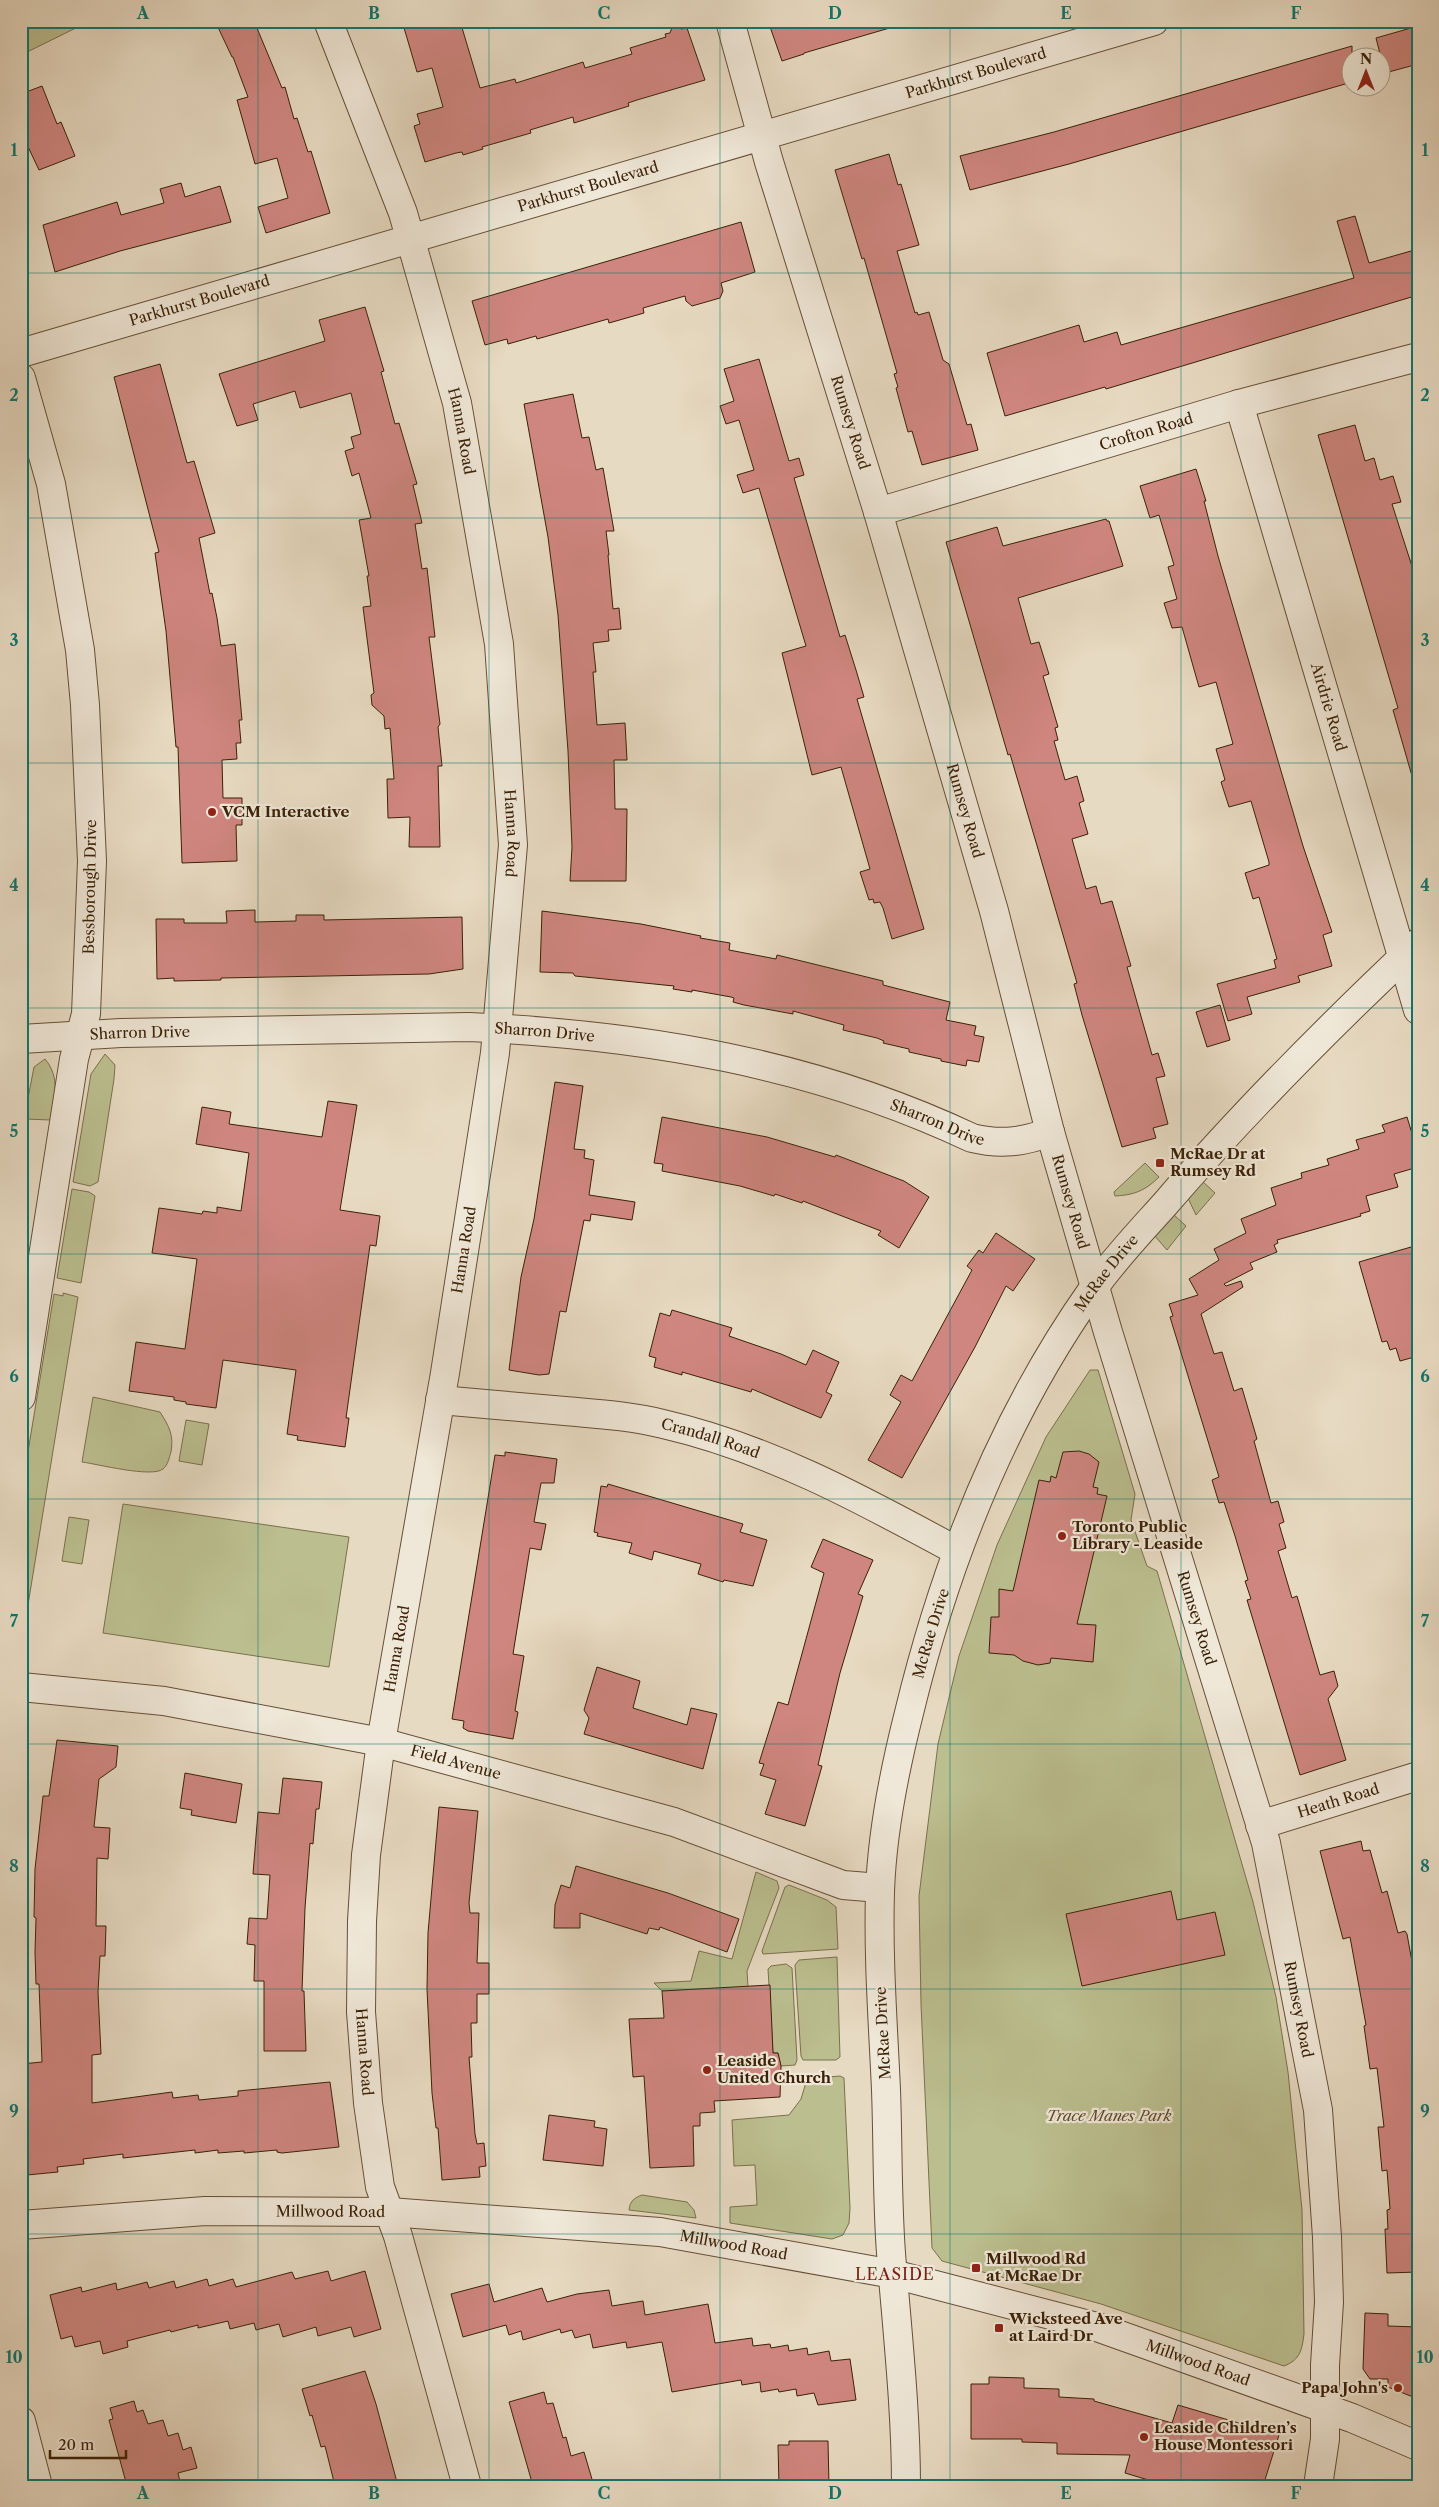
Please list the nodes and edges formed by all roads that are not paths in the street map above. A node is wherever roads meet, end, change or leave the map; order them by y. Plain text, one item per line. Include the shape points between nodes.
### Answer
1 (328, 21) edge
2 (730, 21) edge
3 (1154, 21) edge
4 (761, 136) junction
5 (411, 238) junction
6 (21, 353) edge
7 (1418, 357) edge
8 (21, 378) edge
9 (1239, 404) junction
10 (878, 512) junction
11 (1410, 951) edge
12 (1418, 1010) edge
13 (498, 1028) junction
14 (81, 1035) junction
15 (21, 1039) edge
16 (1050, 1132) junction
17 (1095, 1286) junction
18 (21, 1397) edge
19 (440, 1400) junction
20 (957, 1551) junction
21 (21, 1687) edge
22 (381, 1742) junction
23 (1418, 1776) edge
24 (1260, 1825) junction
25 (880, 1888) junction
26 (389, 2212) junction
27 (21, 2225) edge
28 (893, 2274) junction
29 (1326, 2409) junction
30 (21, 2421) edge
31 (1418, 2446) edge
32 (38, 2486) edge
33 (467, 2486) edge
34 (906, 2486) edge
35 (1318, 2486) edge

1 - 5 street, Hanna Road
2 - 4 street, Rumsey Road
3 - 4 street, Parkhurst Boulevard
4 - 5 street, Parkhurst Boulevard
4 - 10 street, Rumsey Road
5 - 6 street, Parkhurst Boulevard
5 - 13 street, Hanna Road via 458,403 499,644 512,845
7 - 9 street, Crofton Road
8 - 14 street, Bessborough Drive via 52,484 80,650 92,861 86,1014
9 - 10 street, Crofton Road
9 - 11 street, Airdrie Road
10 - 16 street, Rumsey Road via 994,911
11 - 12 street, Airdrie Road
11 - 17 street, McRae Drive via 1222,1138
13 - 14 street, Sharron Drive
13 - 16 street, Sharron Drive via 651,1042 750,1061 863,1094 989,1142 1021,1141
13 - 19 street, Hanna Road
14 - 15 street, Sharron Drive
14 - 18 street, Bessborough Drive via 74,1059
16 - 17 street, Rumsey Road
17 - 20 street, McRae Drive via 1045,1361
17 - 24 street, Rumsey Road
19 - 20 street, Crandall Road via 614,1416 706,1435 847,1492
19 - 22 street, Hanna Road
20 - 25 street, McRae Drive via 933,1620 898,1759 886,1825
21 - 22 street, Field Avenue via 164,1701
22 - 25 street, Field Avenue via 674,1822 843,1884
22 - 26 street, Hanna Road via 366,1855 361,2012 368,2103 380,2187
23 - 24 street, Heath Road
24 - 29 street, Rumsey Road via 1318,2110 1329,2302
25 - 28 street, McRae Drive via 880,2005
26 - 27 street, Millwood Road via 205,2211
26 - 28 street, Millwood Road via 660,2232
26 - 33 street, Hanna Road via 401,2245
28 - 29 street, Millwood Road via 1097,2327
28 - 34 street, McRae Drive
29 - 31 street, Millwood Road
29 - 35 street, Rumsey Road
30 - 32 street

